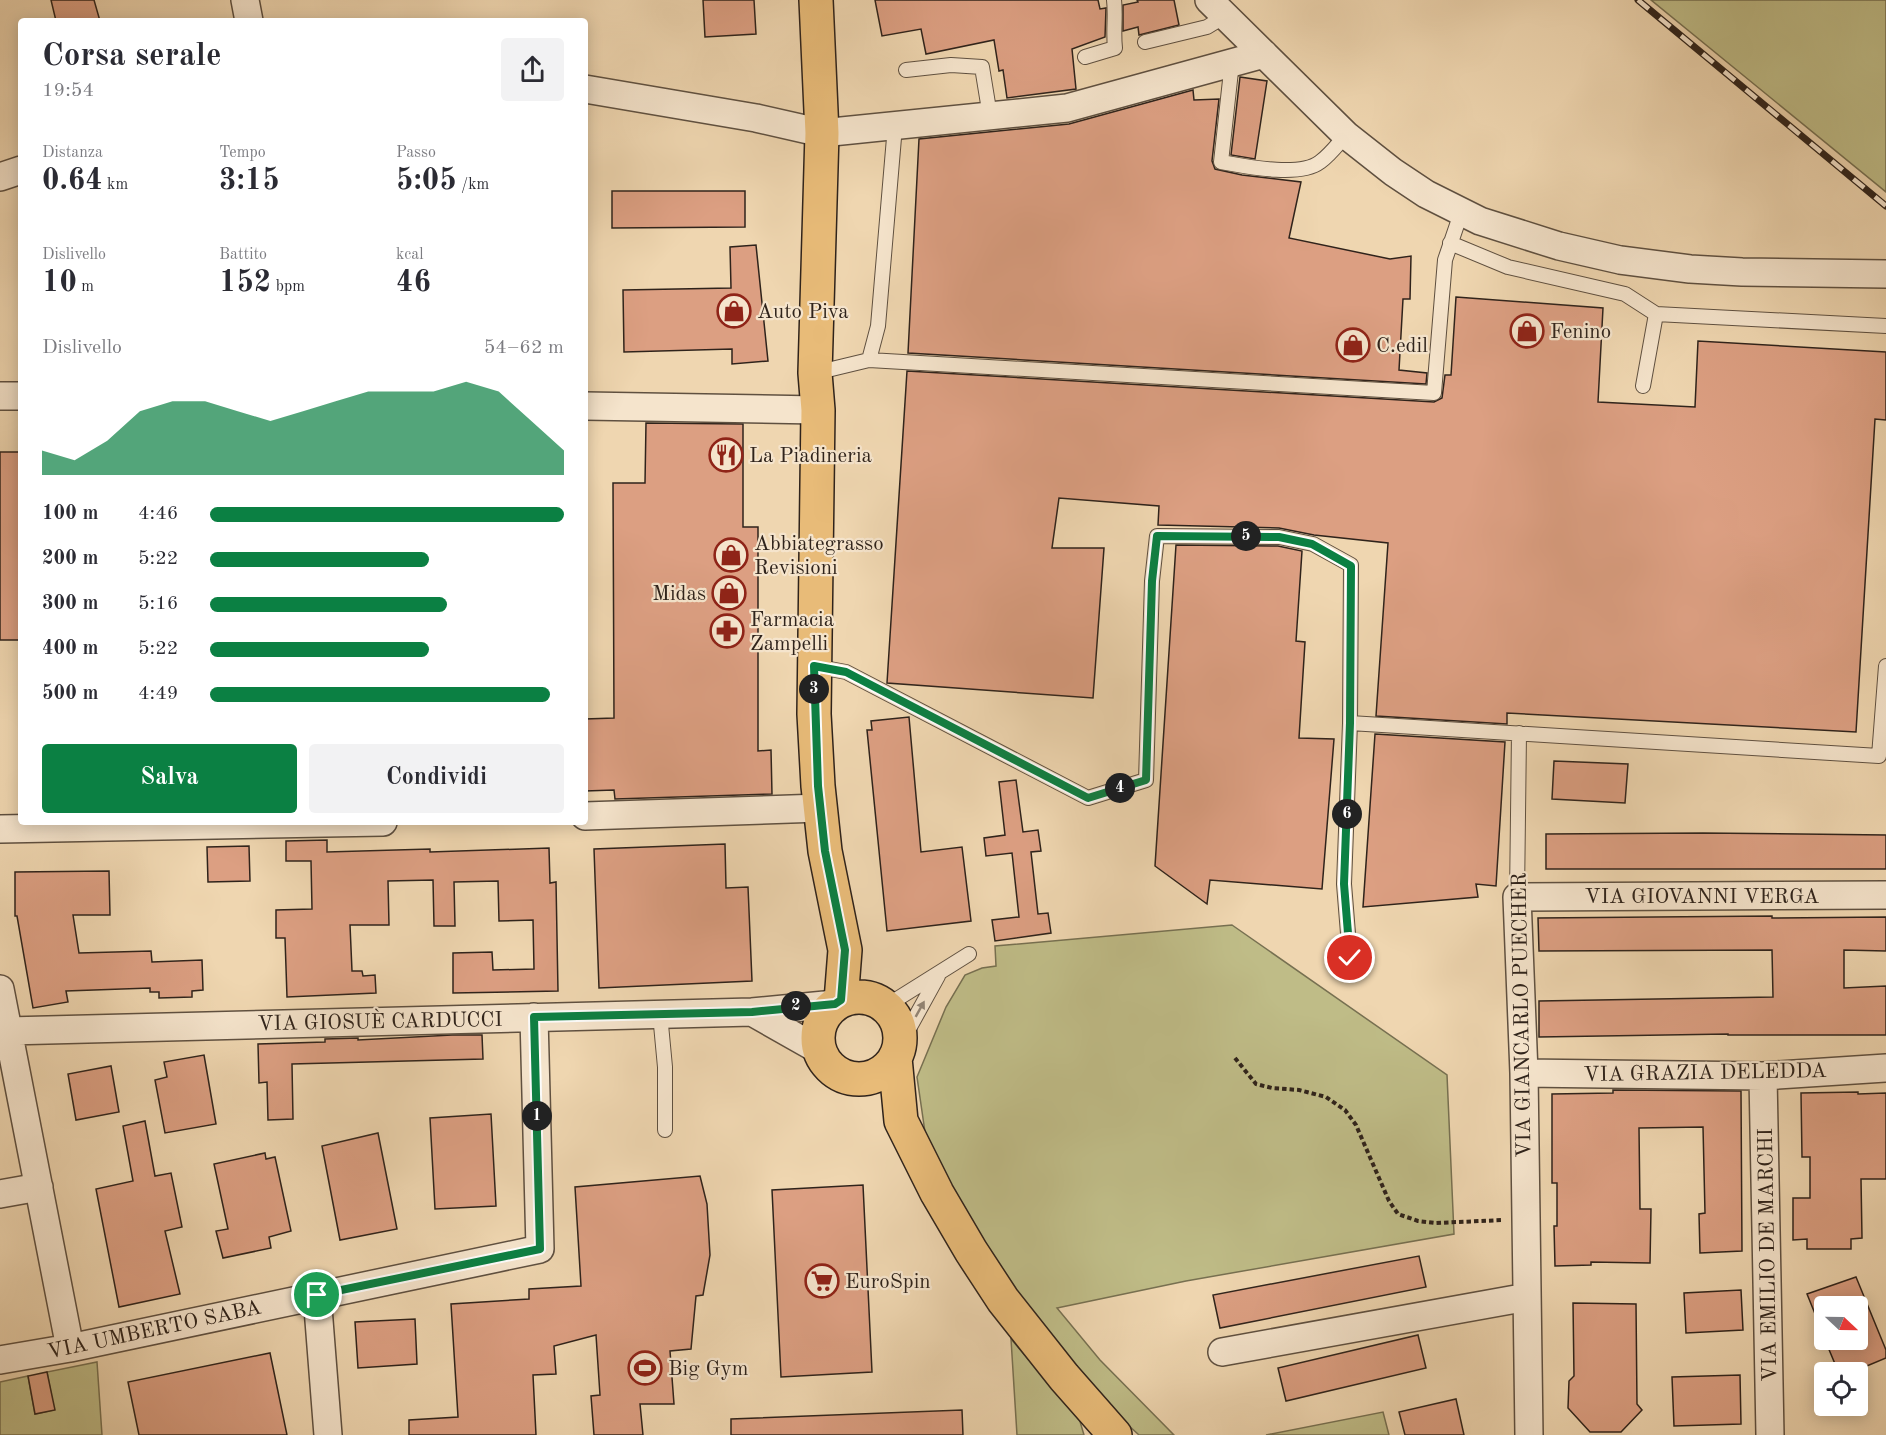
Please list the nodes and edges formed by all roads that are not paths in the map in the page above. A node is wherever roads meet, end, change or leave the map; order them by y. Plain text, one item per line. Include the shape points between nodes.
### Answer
1 (245, 0) edge
2 (816, 0) edge
3 (1114, 0) edge
4 (1217, 8) edge
5 (248, 18) edge
6 (1145, 42) dead end
7 (1264, 54) junction
8 (1084, 57) dead end
9 (1232, 62) junction
10 (906, 70) dead end
11 (588, 90) edge
12 (990, 116) junction
13 (895, 126) junction
14 (822, 133) junction
15 (1346, 135) junction
16 (18, 171) edge
17 (0, 177) edge
18 (1461, 213) junction
19 (1450, 243) junction
20 (1886, 274) edge
21 (1656, 314) junction
22 (1886, 326) edge
23 (869, 360) junction
24 (815, 373) junction
25 (1643, 386) dead end
26 (0, 396) edge
27 (18, 396) edge
28 (588, 406) edge
29 (818, 410) junction
30 (814, 666) junction
31 (1886, 666) edge
32 (1350, 723) junction
33 (1519, 733) junction
34 (1882, 756) edge
35 (820, 808) junction
36 (588, 816) edge
37 (217, 825) edge
38 (0, 829) edge
39 (1886, 896) edge
40 (1517, 897) junction
41 (845, 950) junction
42 (969, 954) dead end
43 (1350, 958) dead end
44 (940, 973) junction
45 (0, 989) edge
46 (838, 1002) junction
47 (881, 1003) junction
48 (752, 1012) junction
49 (660, 1014) junction
50 (534, 1017) junction
51 (8, 1031) junction
52 (819, 1050) junction
53 (897, 1052) junction
54 (1886, 1068) edge
55 (1524, 1073) junction
56 (1763, 1076) junction
57 (854, 1079) junction
58 (901, 1121) junction
59 (665, 1131) dead end
60 (39, 1187) junction
61 (0, 1194) edge
62 (317, 1295) junction
63 (1527, 1297) junction
64 (70, 1348) junction
65 (1222, 1352) dead end
66 (0, 1360) edge
67 (1090, 1420) edge
68 (328, 1435) edge
69 (1115, 1435) edge
70 (1528, 1435) edge
71 (1770, 1435) edge

1 - 5 street
2 - 14 main road
3 - 8 lane via 1115,48
4 - 6 lane via 1207,27
4 - 7 street
7 - 9 street
7 - 15 street
9 - 12 street via 1067,108
9 - 15 lane via 1221,162 1301,169 1318,164
10 - 12 lane via 951,65 982,67
11 - 14 street
12 - 13 street
13 - 14 street
13 - 23 lane via 879,326
14 - 24 main road
15 - 18 street via 1393,172
16 - 17 street
18 - 19 lane
18 - 20 street via 1559,246 1620,260 1742,272
19 - 21 lane via 1509,267 1625,294
19 - 23 lane via 1444,260 1434,393
21 - 22 lane
21 - 25 lane
23 - 24 lane
24 - 29 main road
26 - 27 street
28 - 29 street
29 - 30 main road
30 - 32 lane via 846,672 1088,798 1146,780 1157,536 1279,537 1312,544 1351,566
30 - 35 main road
31 - 34 lane
32 - 33 lane
32 - 43 lane via 1344,884
33 - 34 lane
33 - 40 lane, VIA GIANCARLO PUECHER
35 - 36 street
35 - 41 main road
37 - 38 street
39 - 40 street, VIA GIOVANNI VERGA
40 - 55 street, VIA GIANCARLO PUECHER
41 - 46 main road
41 - 47 main road
42 - 44 lane
44 - 47 lane
53 -> 44 lane
45 - 51 street
46 - 47 main road via 860,996
46 - 48 street, VIA GIOSUÈ CARDUCCI
46 - 52 main road via 820,1024
47 - 53 main road via 897,1020
48 - 49 street, VIA GIOSUÈ CARDUCCI
48 - 52 street
49 - 50 street, VIA GIOSUÈ CARDUCCI
49 - 59 lane
50 - 51 street, VIA GIOSUÈ CARDUCCI
50 - 62 street, VIA UMBERTO SABA via 540,1249
51 - 60 street
52 - 57 main road via 835,1072
53 - 57 main road via 886,1069 874,1077
53 - 58 main road
54 - 56 street, VIA GRAZIA DELEDDA
55 - 56 street, VIA GRAZIA DELEDDA
55 - 63 street, VIA GIANCARLO PUECHER
56 - 71 street, VIA EMILIO DE MARCHI
57 - 58 main road
58 - 67 main road via 971,1251
60 - 61 street
60 - 64 street
62 - 64 street, VIA UMBERTO SABA
62 - 68 street
63 - 65 street
63 - 70 street, VIA GIANCARLO PUECHER
64 - 66 street, VIA UMBERTO SABA
67 - 69 main road

